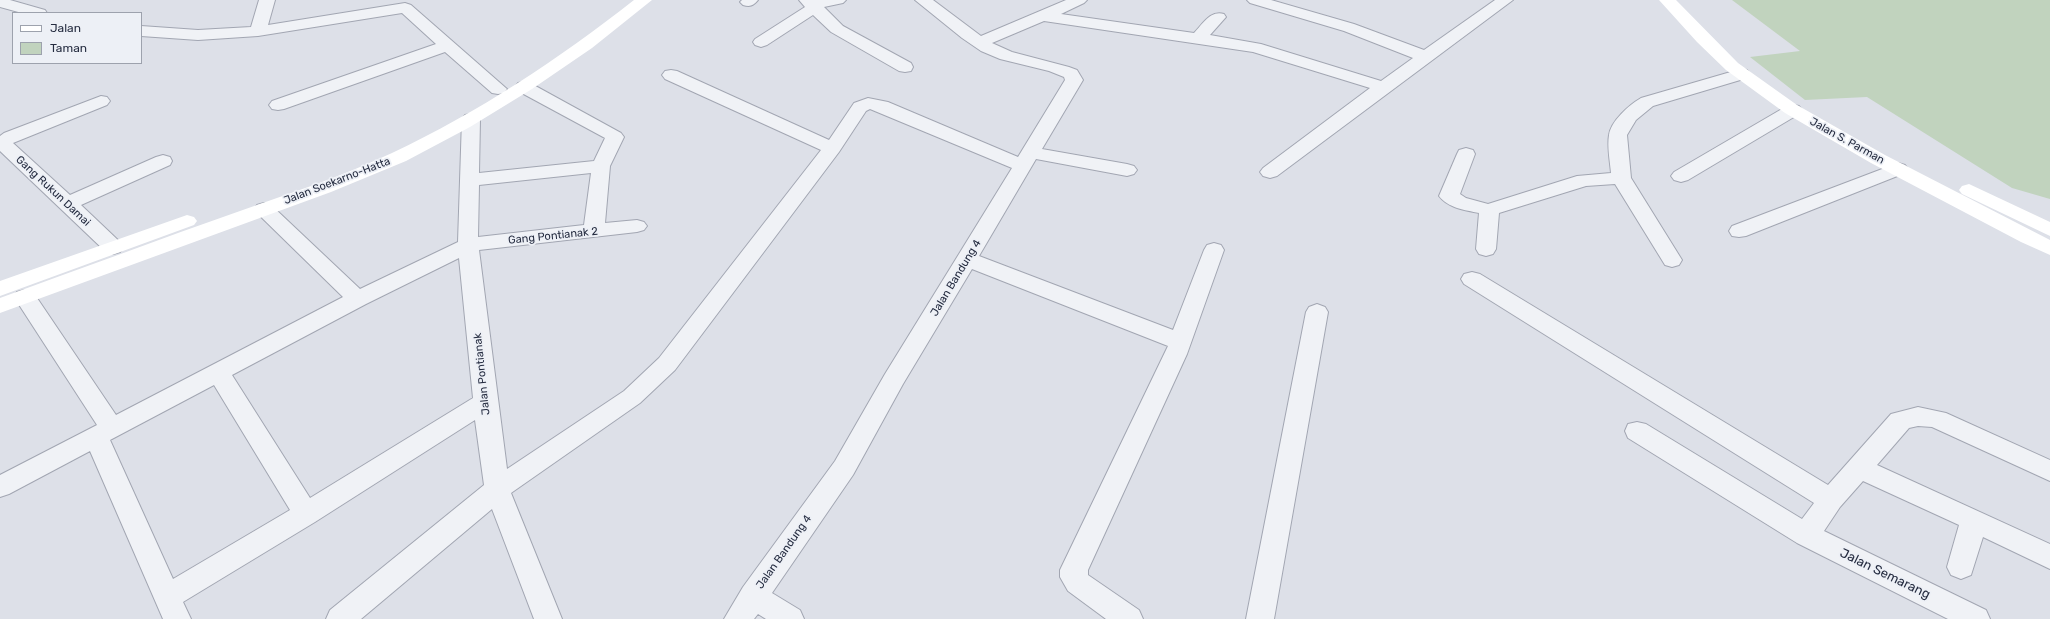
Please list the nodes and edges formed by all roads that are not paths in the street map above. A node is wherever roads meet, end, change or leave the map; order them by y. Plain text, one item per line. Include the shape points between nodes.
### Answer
1 (267, 0) edge
2 (628, 0) edge
3 (644, 0) edge
4 (838, 0) edge
5 (923, 0) edge
6 (1037, 0) edge
7 (1079, 0) edge
8 (1255, 0) edge
9 (1505, 0) edge
10 (1667, 0) edge
11 (1684, 0) edge
12 (0, 2) edge
13 (408, 4) edge
14 (811, 4) edge
15 (36, 12) edge
16 (1050, 14) junction
17 (1218, 17) dead end
18 (142, 31) edge
19 (258, 32) junction
20 (1198, 39) junction
21 (761, 42) dead end
22 (979, 43) junction
23 (446, 46) junction
24 (1423, 60) junction
25 (906, 67) dead end
26 (1741, 74) junction
27 (671, 75) dead end
28 (524, 87) junction
29 (1383, 87) junction
30 (495, 96) junction
31 (101, 101) dead end
32 (278, 105) dead end
33 (1794, 110) junction
34 (470, 119) junction
35 (832, 148) junction
36 (1466, 154) dead end
37 (1027, 160) junction
38 (163, 161) dead end
39 (601, 166) junction
40 (1898, 169) junction
41 (1128, 170) dead end
42 (1270, 172) dead end
43 (1681, 176) dead end
44 (1622, 178) junction
45 (469, 180) junction
46 (68, 203) junction
47 (1475, 207) junction
48 (264, 209) junction
49 (637, 226) dead end
50 (2050, 230) edge
51 (594, 231) junction
52 (1739, 231) dead end
53 (468, 245) junction
54 (113, 247) junction
55 (2050, 248) edge
56 (1486, 249) dead end
57 (1214, 250) dead end
58 (967, 259) junction
59 (1672, 260) dead end
60 (1472, 279) dead end
61 (0, 289) edge
62 (25, 297) junction
63 (358, 299) junction
64 (0, 306) edge
65 (1317, 312) dead end
66 (1181, 342) junction
67 (218, 372) junction
68 (485, 402) junction
69 (1637, 431) dead end
70 (104, 432) junction
71 (1860, 468) junction
72 (2050, 471) edge
73 (0, 487) edge
74 (497, 489) junction
75 (1831, 500) junction
76 (306, 514) junction
77 (1974, 520) junction
78 (1810, 529) junction
79 (2050, 557) edge
80 (1961, 567) dead end
81 (753, 596) junction
82 (172, 608) edge
83 (340, 619) edge
84 (548, 619) edge
85 (738, 619) edge
86 (790, 619) edge
87 (1129, 619) edge
88 (1260, 619) edge
89 (1976, 619) edge

1 - 19 street
2 - 30 main road, Jalan Soekarno-Hatta
3 - 28 main road, Jalan Soekarno-Hatta via 563,62
4 - 14 street
5 - 22 street, Jalan Bandung 4
6 - 16 street
7 - 16 street
8 - 24 street via 1342,26
9 - 24 street
10 - 26 main road, Jalan S. Parman via 1701,38
11 - 50 main road, Jalan S. Parman via 1740,54 1778,86 1812,108 1876,144
12 - 15 street
13 - 19 street
13 - 23 street
14 - 21 street
14 - 25 street via 837,29
16 - 20 street
16 - 22 street
17 - 20 street
18 - 19 street via 198,35
20 - 29 street via 1266,49
22 - 37 street, Jalan Bandung 4 via 1008,56 1062,70 1074,76
23 - 30 street
23 - 32 street
24 - 29 street
26 - 33 main road, Jalan S. Parman
26 - 44 street via 1655,99 1640,106 1623,125 1618,135
27 - 35 street
28 - 30 main road, Jalan Soekarno-Hatta
28 - 39 street via 613,134 614,140
29 - 42 street
30 - 34 main road, Jalan Soekarno-Hatta
30 - 54 main road, Jalan Soekarno-Hatta via 361,160
31 - 46 street, Gang Rukun Damai via 10,137 2,143
33 - 40 main road, Jalan S. Parman
33 - 43 street
34 - 45 street, Jalan Pontianak
34 - 48 main road, Jalan Soekarno-Hatta via 398,158
35 - 37 street via 860,107 874,103
35 - 74 street via 667,364 652,380 632,397
36 - 47 street via 1449,196
37 - 41 street
37 - 58 street, Jalan Bandung 4
38 - 46 street
39 - 45 street
39 - 51 street
40 - 52 street
40 - 55 main road, Jalan S. Parman
44 - 47 street via 1584,180
44 - 59 street
45 - 53 street, Jalan Pontianak
46 - 54 street, Gang Rukun Damai
47 - 56 street
48 - 62 main road, Jalan Soekarno-Hatta
48 - 63 street
49 - 51 street, Gang Pontianak 2
51 - 53 street, Gang Pontianak 2
53 - 63 street, Gang Pontianak 2
53 - 68 street, Jalan Pontianak
54 - 61 main road, Jalan Soekarno-Hatta
57 - 66 street
58 - 66 street
58 - 81 street, Jalan Bandung 4 via 893,380 844,468
60 - 75 street
62 - 64 main road, Jalan Soekarno-Hatta
62 - 70 street
63 - 67 street, Gang Pontianak 2
65 - 88 street
66 - 87 street via 1074,570 1074,577 1078,583
67 - 70 street, Gang Pontianak 2
67 - 76 street
68 - 74 street, Jalan Pontianak
68 - 76 street
69 - 78 street, Jalan Semarang
70 - 73 street, Gang Pontianak 2
70 - 82 street
71 - 72 street via 1900,421 1909,416 1921,415 1937,419
71 - 75 street
71 - 77 street
74 - 83 street
74 - 84 street, Jalan Pontianak
75 - 78 street
76 - 82 street
77 - 79 street
77 - 80 street
78 - 89 street, Jalan Semarang
81 - 85 street, Jalan Bandung 4
81 - 86 street

